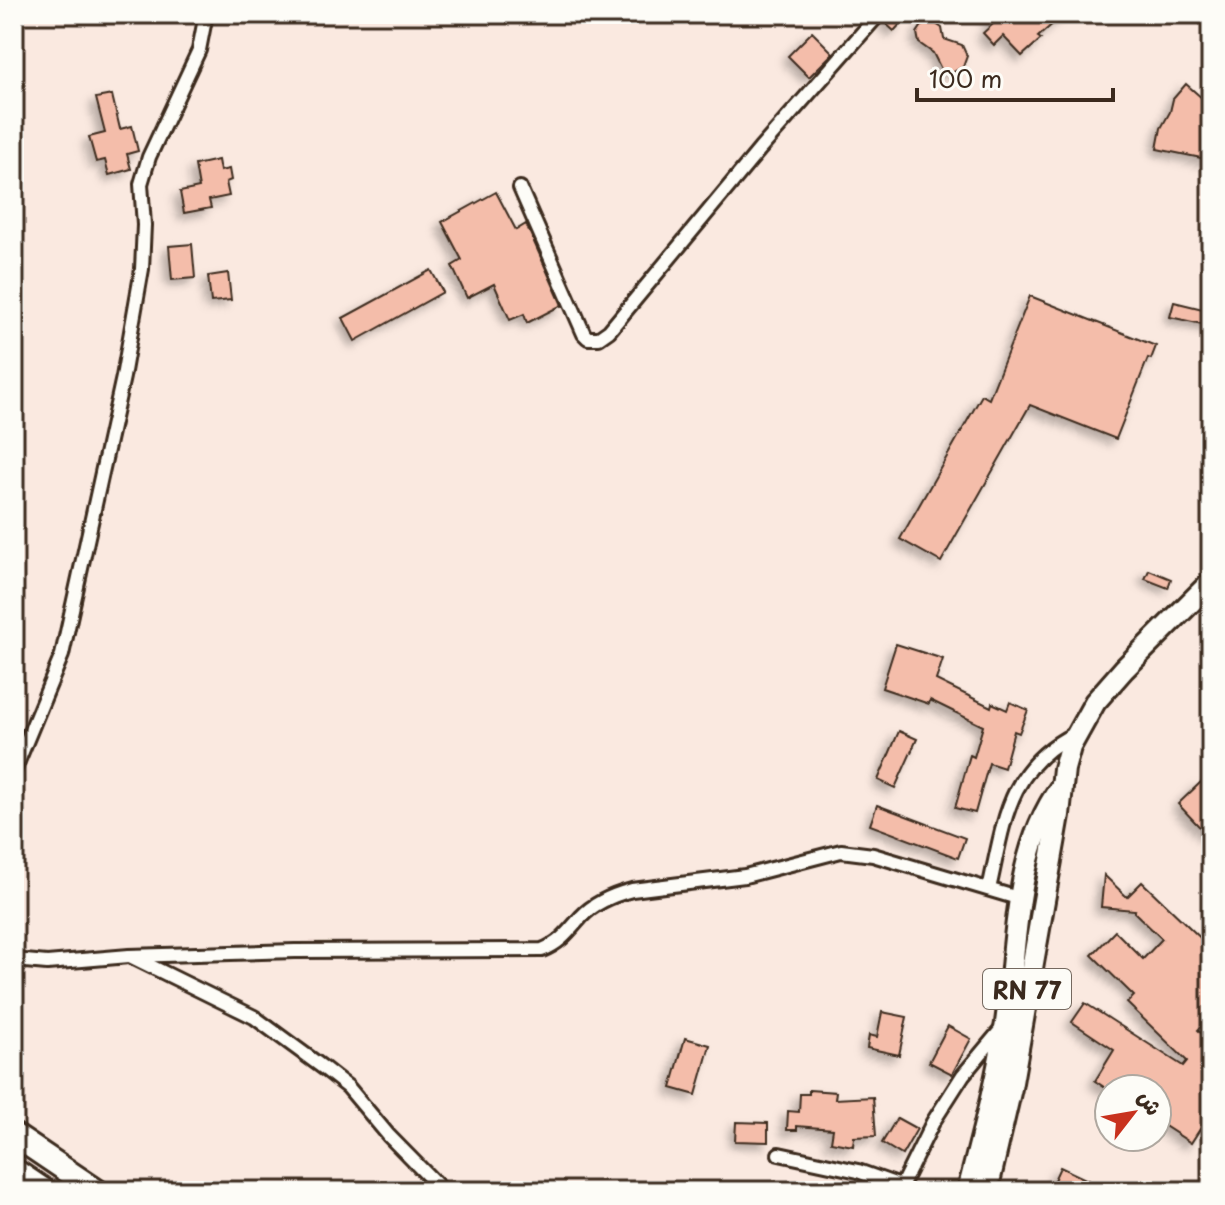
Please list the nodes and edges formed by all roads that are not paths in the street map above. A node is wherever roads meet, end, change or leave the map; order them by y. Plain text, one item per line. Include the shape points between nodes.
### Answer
1 (206, 14) edge
2 (879, 14) edge
3 (520, 188) dead end
4 (1211, 582) edge
5 (1077, 733) junction
6 (14, 771) edge
7 (1061, 787) junction
8 (989, 889) junction
9 (1021, 899) junction
10 (129, 956) junction
11 (14, 960) edge
12 (1006, 1024) junction
13 (14, 1135) edge
14 (779, 1154) dead end
15 (14, 1170) edge
16 (899, 1189) edge
17 (45, 1191) edge
18 (97, 1191) edge
19 (443, 1191) edge
20 (968, 1191) edge
21 (987, 1191) edge

1 - 6 street via 199,50 141,184 142,269 123,377 62,655
2 - 3 street via 599,338 584,334
4 - 5 main road, RN 77 via 1114,680
5 - 7 main road, RN 77
5 - 8 street via 1038,757 1023,774 1004,821
7 - 9 main road via 1037,828
7 - 21 main road, RN 77 via 1011,1088
8 - 9 street
8 - 10 street via 873,855 841,851 762,873 614,895 582,915 556,945 542,950
9 - 12 main road
10 - 11 street via 47,963
10 - 19 street via 240,1010 313,1060 348,1087
12 - 16 street via 963,1075
12 - 20 main road
13 - 18 highway
14 - 16 street via 858,1171
15 - 17 highway

